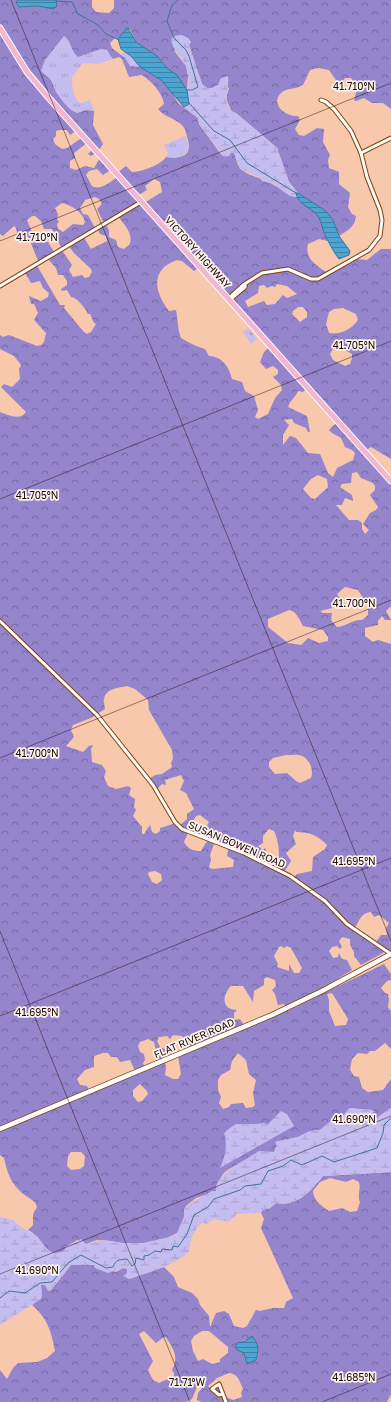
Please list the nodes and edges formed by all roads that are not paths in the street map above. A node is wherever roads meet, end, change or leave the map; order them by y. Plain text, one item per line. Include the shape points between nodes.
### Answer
1 (0, 28) edge
2 (321, 100) dead end
3 (391, 138) edge
4 (361, 153) junction
5 (141, 202) junction
6 (0, 286) edge
7 (231, 299) junction
8 (391, 481) edge
9 (0, 621) edge
10 (391, 954) edge
11 (0, 1130) edge
12 (223, 1394) dead end
13 (226, 1402) edge

1 - 5 main road, VICTORY HIGHWAY via 38,86
2 - 4 street via 345,121
3 - 4 street
4 - 7 street via 382,220 380,236 374,247 318,279 311,279 288,269 262,273
5 - 6 street
5 - 7 main road, VICTORY HIGHWAY
7 - 8 main road, VICTORY HIGHWAY
9 - 10 street, SUSAN BOWEN ROAD via 97,714 153,785 182,829 244,853 290,876 325,901 347,924
10 - 11 main road, FLAT RIVER ROAD via 272,1015
12 - 13 street

